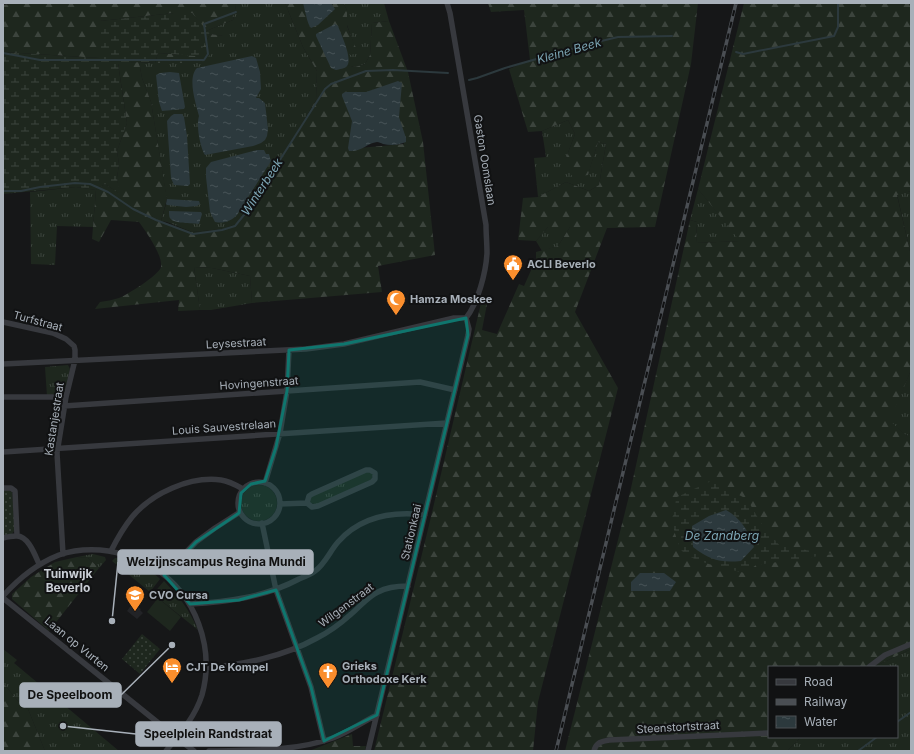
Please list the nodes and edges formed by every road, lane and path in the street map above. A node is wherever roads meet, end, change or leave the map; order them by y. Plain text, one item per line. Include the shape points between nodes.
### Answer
1 (447, 3) edge
2 (466, 318) junction
3 (3, 322) edge
4 (289, 350) junction
5 (75, 360) junction
6 (3, 364) edge
7 (455, 390) junction
8 (287, 391) junction
9 (66, 397) junction
10 (3, 398) edge
11 (64, 406) junction
12 (447, 423) junction
13 (280, 434) junction
14 (58, 448) junction
15 (3, 452) edge
16 (265, 483) junction
17 (3, 488) edge
18 (243, 489) junction
19 (307, 503) junction
20 (280, 504) junction
21 (240, 512) junction
22 (425, 515) junction
23 (262, 523) junction
24 (16, 535) junction
25 (3, 538) edge
26 (111, 551) junction
27 (63, 554) junction
28 (39, 564) junction
29 (164, 575) junction
30 (408, 586) junction
31 (276, 590) junction
32 (3, 597) edge
33 (190, 604) junction
34 (911, 644) edge
35 (297, 648) junction
36 (870, 666) edge
37 (206, 668) junction
38 (377, 715) junction
39 (768, 733) edge
40 (177, 738) junction
41 (324, 741) junction
42 (166, 751) edge
43 (194, 751) edge
44 (208, 751) edge
45 (368, 751) edge
46 (594, 751) edge

1 - 2 street, Gaston Oomslaan via 486,225 485,265 477,300
2 - 4 street, Leysestraat via 454,318 323,348
2 - 7 street, Stationkaai via 468,335
3 - 5 street, Turfstraat via 53,333 66,339 74,346
4 - 5 street, Leysestraat
4 - 8 street
5 - 6 street, Leysestraat
5 - 9 street, Kastanjestraat
7 - 8 street, Hovingenstraat via 420,382
7 - 12 street, Stationkaai
8 - 11 street, Hovingenstraat
8 - 13 street
9 - 10 street
9 - 11 street, Kastanjestraat
11 - 14 street, Kastanjestraat
12 - 13 street, Louis Sauvestrelaan
12 - 22 street, Stationkaai
13 - 14 street, Louis Sauvestrelaan
13 - 16 street
14 - 15 street, Louis Sauvestrelaan
14 - 27 street, Kastanjestraat
16 - 18 street via 255,482
16 - 20 street via 276,491
17 - 24 street via 15,491
18 - 21 street via 238,503
18 - 26 street via 231,482 204,479 170,489 144,505 133,516
19 - 19 street via 312,507 318,506 372,482 375,473 366,470 312,494
19 - 20 street
20 - 23 street via 274,517
21 - 23 street via 247,520
21 - 29 street via 196,542
22 - 30 street, Stationkaai
22 - 31 street via 396,513 371,519 343,537 315,571
23 - 31 street
24 - 25 street
24 - 28 street via 28,543
26 - 27 street via 90,550
26 - 29 street via 137,559
27 - 28 street
28 - 32 street via 21,577
29 - 33 street
30 - 35 street, Wilgenstraat via 378,592 334,627
30 - 38 street, Stationkaai
31 - 33 street via 239,600
31 - 35 street
32 - 40 street, Laan op Vurten
33 - 37 street via 204,638
34 - 36 street
35 - 37 street, Wilgenstraat via 264,659
35 - 41 street via 314,698
37 - 40 street via 199,704
38 - 41 street
38 - 45 street, Stationkaai
39 - 46 street, Steenstortstraat via 609,740 600,742
40 - 42 street
40 - 43 street, Laan op Vurten
41 - 44 street via 294,748

